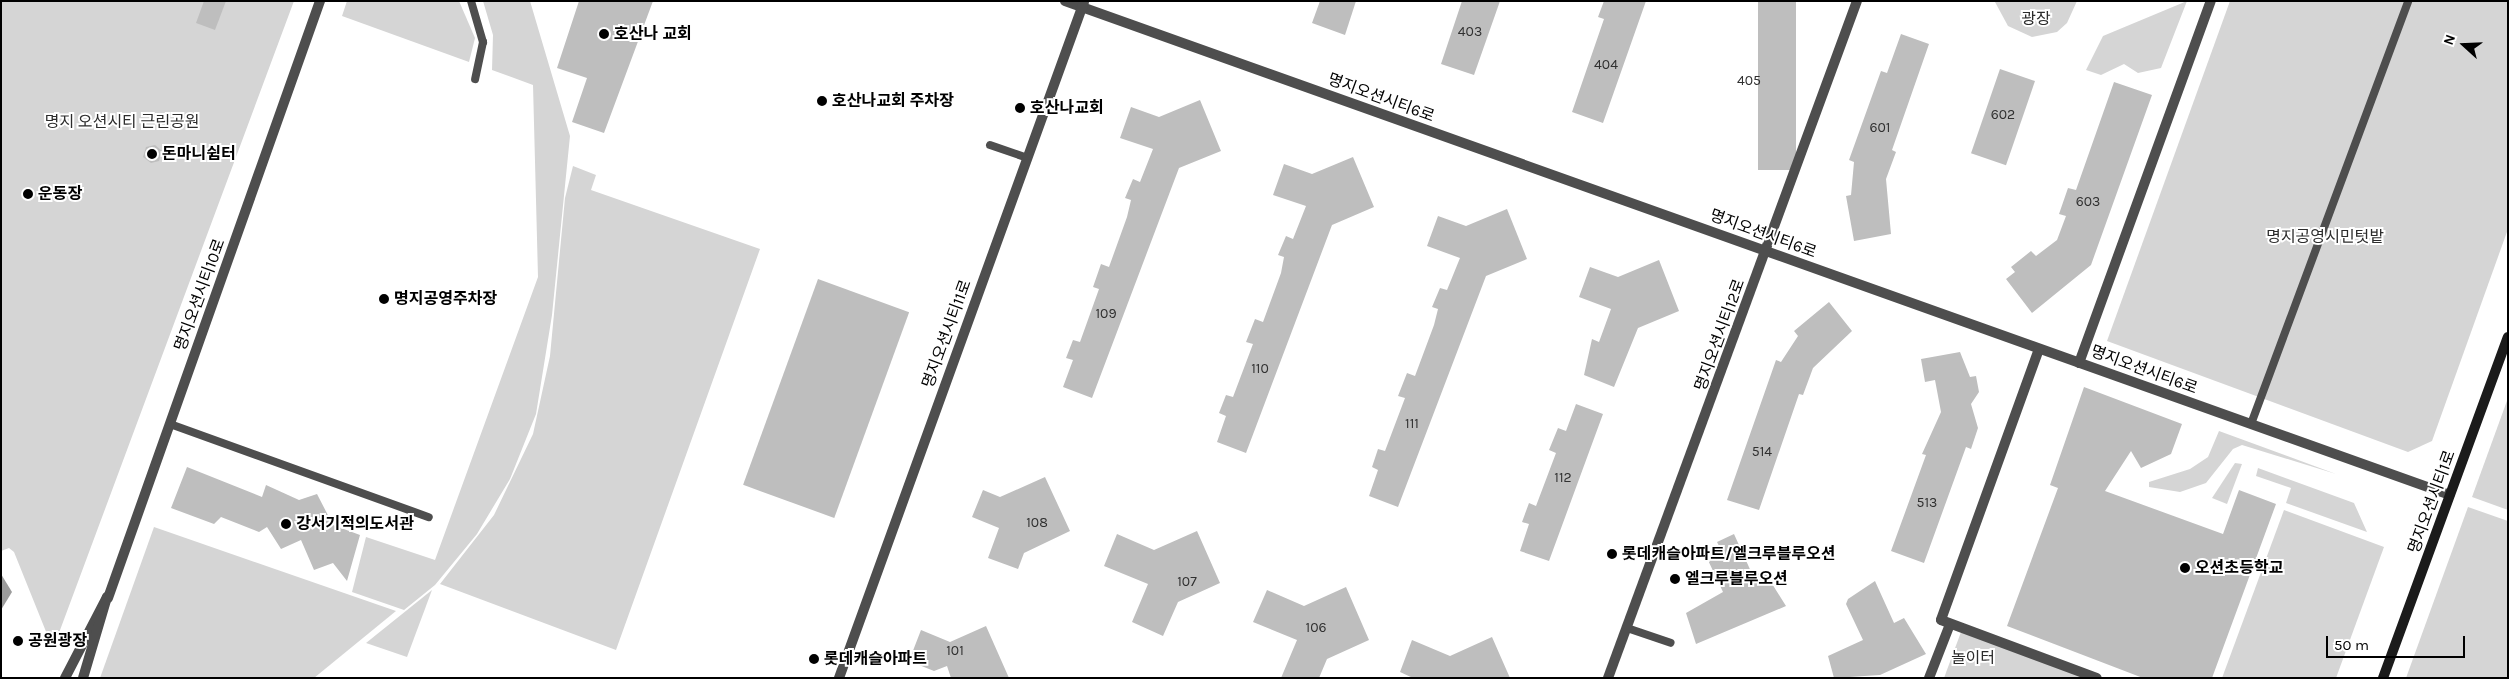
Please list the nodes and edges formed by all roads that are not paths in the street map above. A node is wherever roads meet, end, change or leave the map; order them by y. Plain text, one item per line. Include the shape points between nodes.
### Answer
1 (320, 1) edge
2 (471, 1) edge
3 (1065, 1) edge
4 (1857, 1) edge
5 (2211, 1) edge
6 (2408, 1) edge
7 (1083, 4) edge
8 (475, 79) dead end
9 (990, 145) dead end
10 (1027, 158) junction
11 (1767, 251) junction
12 (2508, 336) edge
13 (2040, 349) junction
14 (2079, 363) junction
15 (170, 424) junction
16 (2250, 424) junction
17 (2450, 495) junction
18 (429, 516) dead end
19 (108, 598) junction
20 (1950, 624) junction
21 (1627, 628) junction
22 (1671, 643) dead end
23 (65, 678) edge
24 (83, 678) edge
25 (838, 678) edge
26 (1608, 678) edge
27 (1930, 678) edge
28 (2097, 678) edge
29 (2383, 678) edge

1 - 15 street, 명지오션시티10로
2 - 8 lane via 483,42
3 - 7 street, 명지오션시티6로
4 - 11 street, 명지오션시티12로
5 - 14 street
6 - 16 lane
7 - 10 street, 명지오션시티11로
7 - 11 street, 명지오션시티6로
9 - 10 lane
10 - 25 street, 명지오션시티11로
11 - 13 street, 명지오션시티6로
11 - 21 street, 명지오션시티12로
12 - 17 main road, 명지오션시티1로
13 - 14 street, 명지오션시티6로
13 - 20 street via 1941,620
14 - 16 street, 명지오션시티6로
15 - 18 lane
15 - 19 street, 명지오션시티10로
16 - 17 street, 명지오션시티6로
17 - 29 main road, 명지오션시티1로
19 - 23 street
19 - 24 street
20 - 27 street
20 - 28 street
21 - 22 lane
21 - 26 street, 명지오션시티12로

